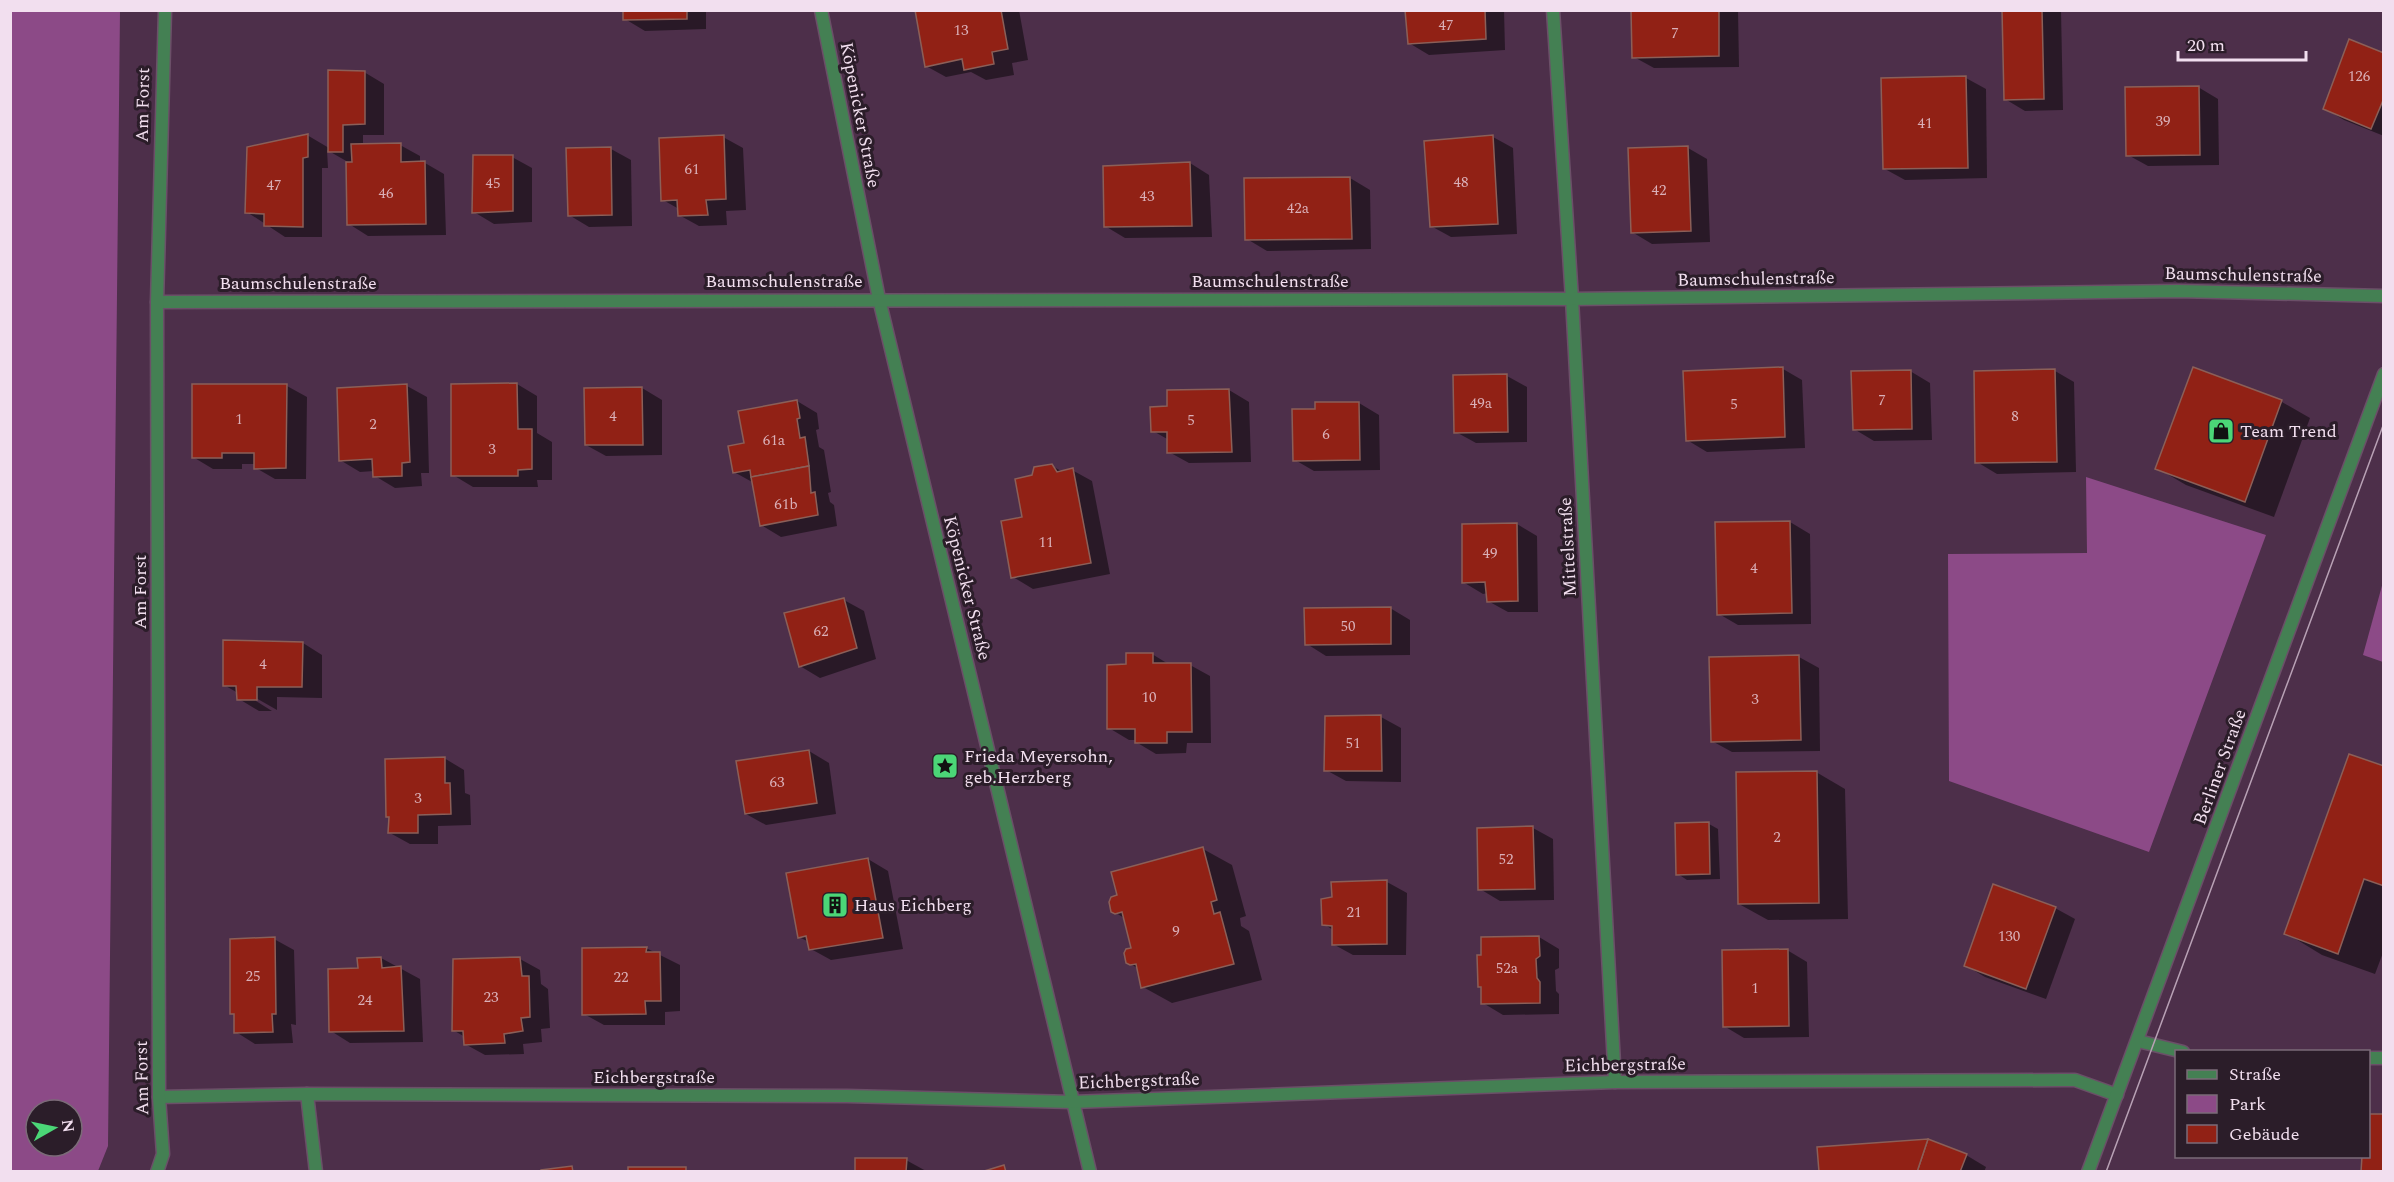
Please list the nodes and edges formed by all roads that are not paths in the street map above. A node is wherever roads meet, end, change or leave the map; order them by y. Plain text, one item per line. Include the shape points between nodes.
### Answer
1 (165, 10) edge
2 (821, 10) edge
3 (1553, 10) edge
4 (2384, 296) edge
5 (879, 299) junction
6 (1572, 299) junction
7 (157, 302) junction
8 (2384, 374) edge
9 (2138, 1041) junction
10 (2175, 1050) edge
11 (1615, 1082) junction
12 (307, 1094) junction
13 (2117, 1095) junction
14 (159, 1097) junction
15 (1072, 1102) junction
16 (158, 1172) edge
17 (316, 1172) edge
18 (1090, 1172) edge
19 (2088, 1172) edge

1 - 7 street, Am Forst
2 - 5 street, Köpenicker Straße
3 - 6 street, Mittelstraße
4 - 6 street, Baumschulenstraße via 2178,291
5 - 6 street, Baumschulenstraße
5 - 7 street, Baumschulenstraße
5 - 15 street, Köpenicker Straße
6 - 11 street, Mittelstraße
7 - 14 street, Am Forst
8 - 9 street, Berliner Straße
9 - 10 street
9 - 13 street, Berliner Straße
11 - 13 street, Eichbergstraße via 2074,1080
11 - 15 street, Eichbergstraße
12 - 14 street, Eichbergstraße
12 - 15 street, Eichbergstraße via 847,1096
12 - 17 street
13 - 19 street, Berliner Straße
14 - 16 street, Am Forst via 163,1154
15 - 18 street, Köpenicker Straße

